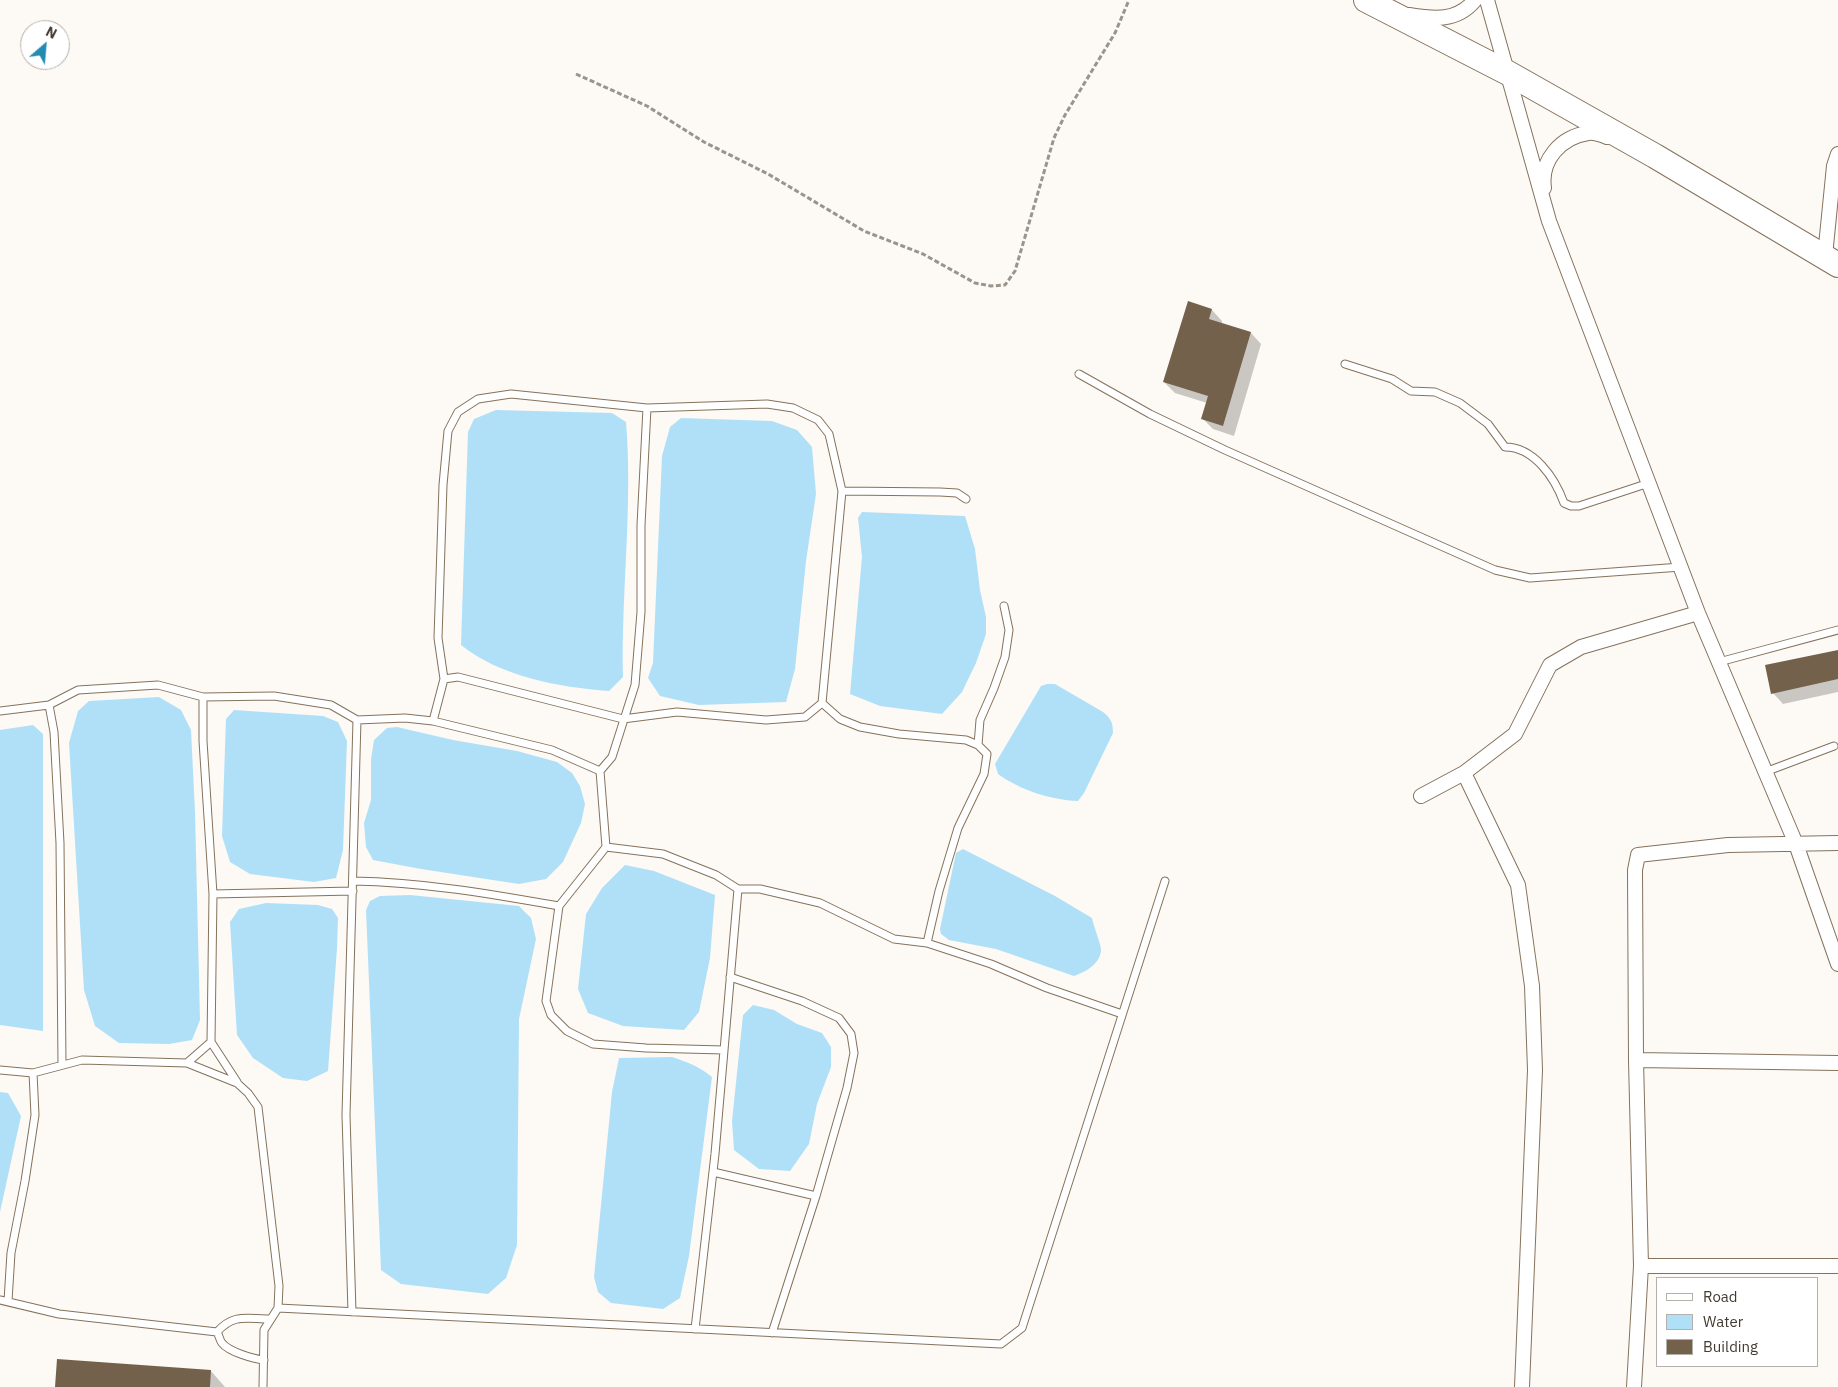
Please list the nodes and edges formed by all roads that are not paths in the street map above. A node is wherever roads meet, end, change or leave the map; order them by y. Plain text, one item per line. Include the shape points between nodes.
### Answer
1 (1475, 0) edge
2 (1487, 0) edge
3 (1375, 5) edge
4 (1508, 73) junction
5 (1838, 154) edge
6 (1655, 156) junction
7 (1549, 221) junction
8 (1831, 261) edge
9 (1345, 364) dead end
10 (1079, 374) dead end
11 (647, 408) junction
12 (1649, 484) junction
13 (842, 491) junction
14 (966, 499) dead end
15 (1681, 567) junction
16 (1004, 606) dead end
17 (1698, 614) junction
18 (1838, 630) edge
19 (1719, 662) junction
20 (444, 679) junction
21 (203, 697) junction
22 (822, 703) junction
23 (49, 705) junction
24 (0, 711) edge
25 (623, 719) junction
26 (357, 720) junction
27 (433, 720) junction
28 (978, 745) junction
29 (1834, 746) dead end
30 (600, 771) junction
31 (1766, 772) junction
32 (1464, 773) junction
33 (1421, 796) dead end
34 (1838, 843) edge
35 (1796, 844) junction
36 (606, 847) junction
37 (353, 880) junction
38 (1164, 881) dead end
39 (738, 889) junction
40 (353, 891) junction
41 (213, 894) junction
42 (559, 906) junction
43 (927, 943) junction
44 (1838, 964) edge
45 (730, 977) junction
46 (1122, 1014) junction
47 (211, 1042) junction
48 (724, 1050) junction
49 (1636, 1060) junction
50 (187, 1063) junction
51 (1838, 1063) edge
52 (62, 1065) junction
53 (0, 1070) edge
54 (33, 1073) junction
55 (237, 1083) junction
56 (713, 1172) junction
57 (816, 1196) junction
58 (1641, 1266) junction
59 (1838, 1266) edge
60 (4, 1300) edge
61 (278, 1308) junction
62 (352, 1312) junction
63 (270, 1319) junction
64 (695, 1329) junction
65 (217, 1332) junction
66 (772, 1333) junction
67 (264, 1360) junction
68 (263, 1387) edge
69 (1522, 1387) edge
70 (1634, 1387) edge

1 - 3 street via 1456,15 1433,19
2 - 4 street
3 - 4 highway
4 - 6 highway
4 - 7 street
5 - 8 street via 1834,166
6 - 7 street via 1617,139 1589,132 1568,141 1556,149 1546,163 1543,180
6 - 8 highway
7 - 12 street
9 - 12 lane via 1392,379 1411,391 1435,392 1460,403 1488,424 1505,447 1531,456 1543,466 1564,503 1571,506
10 - 15 lane via 1150,414 1225,450 1495,570 1530,578
11 - 13 lane via 767,404 794,408 818,420 829,434
11 - 20 lane via 511,394 478,400 458,412 448,432 443,485 438,638
11 - 25 lane via 641,612 635,685
12 - 15 street
13 - 14 lane via 940,492
13 - 22 lane
15 - 17 street
16 - 28 lane via 1009,630 1004,657 980,720
17 - 19 street
17 - 32 street via 1581,647 1550,665 1515,734
18 - 19 lane
19 - 31 street
20 - 25 lane via 458,677
20 - 27 lane
21 - 23 lane via 158,685 78,690
21 - 26 lane via 274,696 331,705
21 - 41 lane
22 - 25 lane via 805,717 766,720 676,712
22 - 28 lane via 840,719 860,727 966,740
23 - 24 lane
23 - 52 lane via 54,732 60,843
25 - 30 lane via 612,757
26 - 27 lane
26 - 37 lane
27 - 30 lane via 552,750
28 - 43 lane via 987,754 984,774 958,828
29 - 31 lane
30 - 36 lane
31 - 35 street
32 - 33 street
32 - 69 street via 1518,885 1532,986 1535,1070
34 - 35 street
35 - 44 street
35 - 49 street via 1728,845 1638,855 1635,870
36 - 39 lane via 663,854 716,875
36 - 42 lane
37 - 40 lane
37 - 42 lane via 399,882
38 - 46 lane
39 - 43 lane via 760,889 820,903 894,940
39 - 45 lane
40 - 41 lane
40 - 62 lane via 346,1115
41 - 47 lane
42 - 48 lane via 546,1001 551,1015 567,1031 593,1044
43 - 46 lane
45 - 48 lane
45 - 57 lane via 832,1014 851,1034 854,1053 847,1088
46 - 66 lane via 1022,1328 1001,1344
47 - 50 lane
47 - 55 lane
48 - 56 lane
49 - 51 street
49 - 58 street
50 - 52 lane via 82,1060
50 - 55 lane
52 - 54 lane
53 - 54 lane
54 - 60 lane via 35,1114
55 - 61 lane via 258,1107 279,1286
56 - 57 lane
56 - 64 lane
57 - 66 lane
58 - 59 street
58 - 70 street
60 - 65 lane via 59,1314
61 - 62 lane
61 - 63 lane
62 - 64 lane
63 - 65 lane via 234,1318
63 - 67 lane via 264,1330
64 - 66 lane
65 - 67 lane via 222,1344 256,1360
67 - 68 lane

